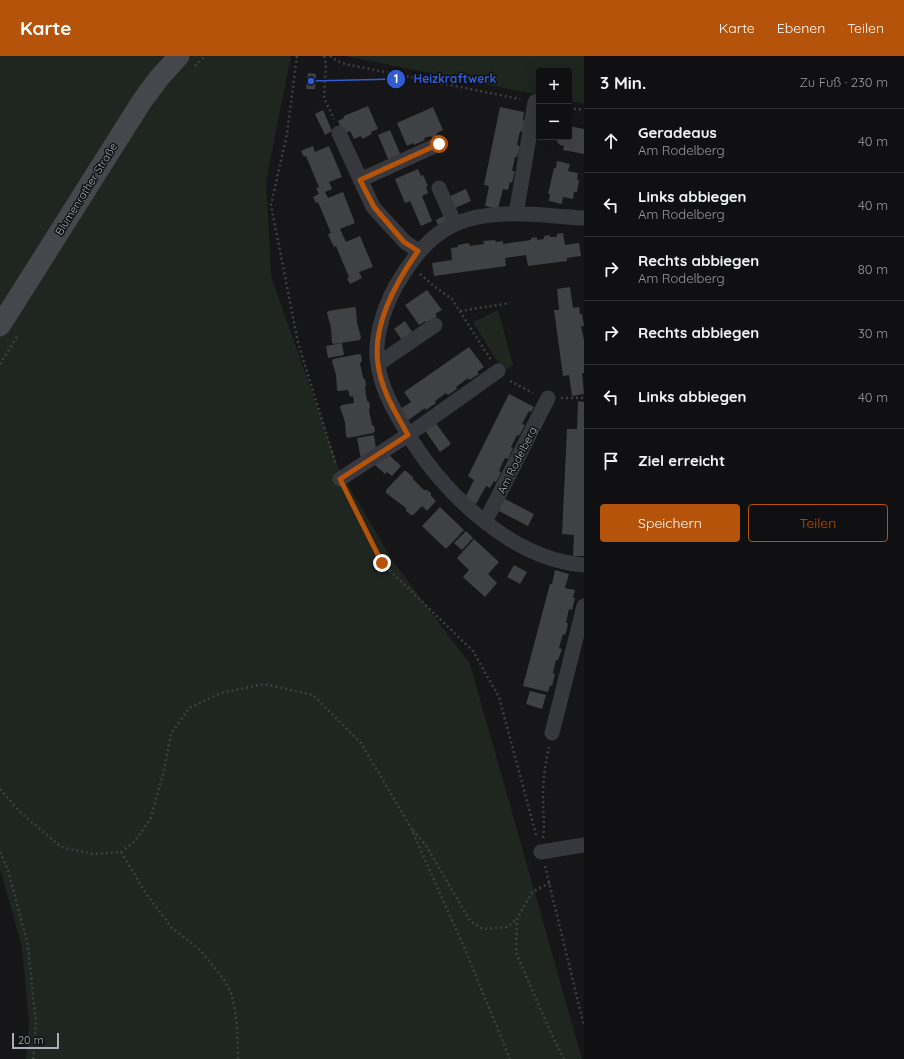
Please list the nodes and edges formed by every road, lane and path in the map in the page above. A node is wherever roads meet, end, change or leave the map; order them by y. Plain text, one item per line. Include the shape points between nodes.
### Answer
1 (179, 56) edge
2 (298, 56) edge
3 (324, 56) edge
4 (330, 56) edge
5 (535, 102) joint
6 (572, 108) edge
7 (584, 110) edge
8 (339, 133) joint
9 (439, 144) dead end
10 (360, 180) junction
11 (439, 188) dead end
12 (516, 214) junction
13 (584, 218) edge
14 (455, 224) junction
15 (418, 251) junction
16 (409, 264) junction
17 (510, 303) dead end
18 (460, 311) junction
19 (435, 325) dead end
20 (0, 326) edge
21 (378, 364) junction
22 (498, 371) junction
23 (548, 398) junction
24 (584, 398) edge
25 (408, 435) junction
26 (340, 479) junction
27 (485, 522) junction
28 (584, 565) edge
29 (584, 606) edge
30 (552, 733) joint
31 (0, 788) edge
32 (410, 826) junction
33 (584, 845) edge
34 (0, 852) edge
35 (121, 852) junction
36 (541, 852) junction
37 (550, 883) junction
38 (517, 919) junction
39 (584, 1026) edge
40 (33, 1059) edge
41 (238, 1059) edge
42 (510, 1059) edge
43 (564, 1059) edge

1 - 20 street, Blumenrather Straße via 142,101
2 - 26 path via 287,134 271,205 298,343
3 - 8 path via 324,98
4 - 5 path via 345,64
5 - 12 street
6 - 7 path
8 - 10 street
9 - 10 street
10 - 15 street via 374,207 404,242
11 - 14 street
12 - 13 street
12 - 14 street via 497,213
14 - 15 street
15 - 16 street
16 - 18 path via 435,288 452,299
16 - 21 street via 394,288 380,324
17 - 18 path
18 - 22 path
19 - 21 street
21 - 25 street via 391,405
22 - 23 path via 501,376 541,398
22 - 25 street
23 - 24 path
23 - 27 street, Am Rodelberg
25 - 26 street
25 - 27 street via 446,486
26 - 36 path via 382,563 473,651 499,697
27 - 28 street via 541,556
29 - 30 street
30 - 36 path via 545,766
31 - 35 path via 21,813 61,847 93,854
32 - 35 path via 362,743 313,695 264,684 220,693 189,708 171,734 150,820 134,842
32 - 38 path via 427,847 470,921 483,929 507,927
32 - 42 path
33 - 36 street
34 - 40 path via 8,870 28,946 36,1024
35 - 41 path via 172,928 208,958 225,981 232,995 235,1011
36 - 37 path
37 - 38 path via 532,892
37 - 39 path
38 - 43 path via 516,952

